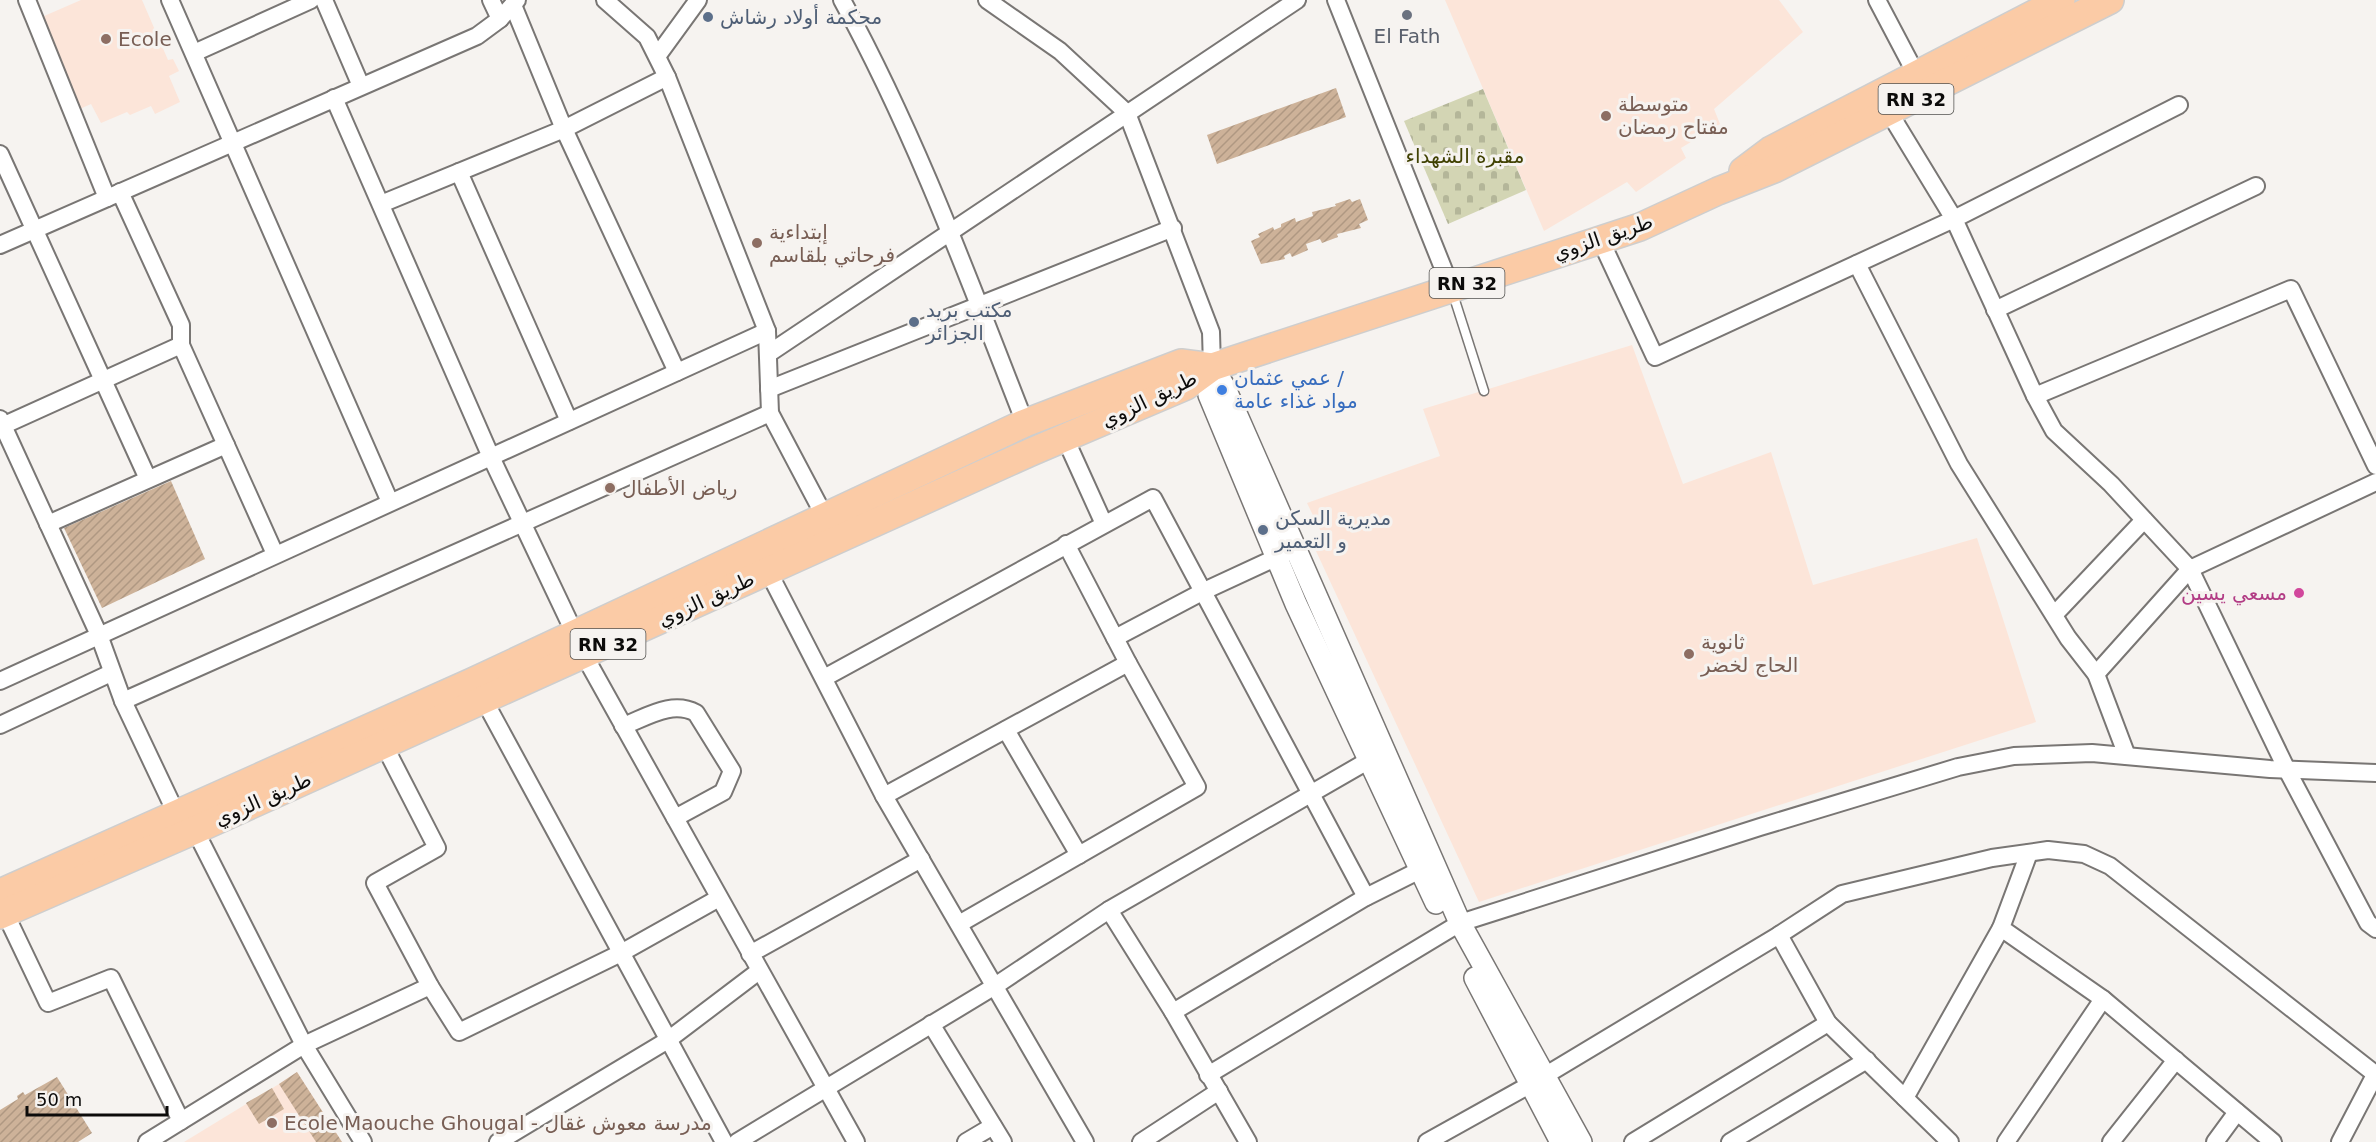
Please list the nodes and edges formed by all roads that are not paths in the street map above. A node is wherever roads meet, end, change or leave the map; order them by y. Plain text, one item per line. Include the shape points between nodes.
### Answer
1 (28, 0) edge
2 (170, 0) edge
3 (311, 0) edge
4 (324, 0) edge
5 (491, 0) edge
6 (605, 0) edge
7 (698, 0) edge
8 (842, 0) edge
9 (987, 0) edge
10 (1297, 0) edge
11 (1336, 0) edge
12 (1877, 0) edge
13 (2061, 0) edge
14 (2110, 0) edge
15 (515, 2) edge
16 (500, 20) junction
17 (194, 53) junction
18 (658, 55) junction
19 (1916, 74) junction
20 (667, 77) junction
21 (361, 87) junction
22 (334, 98) junction
23 (1884, 103) junction
24 (2179, 105) dead end
25 (1127, 113) junction
26 (564, 129) junction
27 (233, 142) junction
28 (0, 154) edge
29 (459, 172) junction
30 (2256, 186) dead end
31 (113, 195) junction
32 (381, 204) junction
33 (1954, 219) junction
34 (1173, 228) junction
35 (35, 229) junction
36 (950, 231) junction
37 (1600, 239) junction
38 (0, 245) edge
39 (1857, 264) junction
40 (1451, 288) junction
41 (979, 306) junction
42 (1995, 310) junction
43 (767, 331) junction
44 (181, 345) junction
45 (768, 354) junction
46 (1212, 367) junction
47 (677, 372) junction
48 (105, 379) junction
49 (769, 389) junction
50 (1484, 391) dead end
51 (2035, 396) junction
52 (770, 413) junction
53 (570, 421) junction
54 (1024, 423) junction
55 (1, 424) edge
56 (1065, 438) junction
57 (226, 445) junction
58 (490, 457) junction
59 (2376, 466) edge
60 (148, 479) junction
61 (2376, 482) edge
62 (390, 502) junction
63 (825, 517) junction
64 (2145, 520) junction
65 (48, 524) junction
66 (521, 524) junction
67 (1104, 524) junction
68 (1066, 544) junction
69 (1286, 553) junction
70 (275, 554) junction
71 (2190, 568) junction
72 (768, 571) junction
73 (1203, 591) junction
74 (2054, 615) junction
75 (99, 635) junction
76 (1115, 638) junction
77 (579, 644) junction
78 (1128, 663) junction
79 (111, 673) junction
80 (2096, 674) junction
81 (824, 678) junction
82 (0, 681) edge
83 (484, 700) junction
84 (123, 701) junction
85 (0, 725) edge
86 (623, 726) junction
87 (1006, 730) junction
88 (384, 745) junction
89 (1376, 756) junction
90 (2127, 756) junction
91 (2287, 770) junction
92 (2376, 773) edge
93 (1311, 793) junction
94 (884, 796) junction
95 (675, 818) junction
96 (186, 823) junction
97 (2029, 853) junction
98 (1079, 855) junction
99 (921, 859) junction
100 (1427, 867) junction
101 (1366, 897) junction
102 (719, 898) junction
103 (2, 907) edge
104 (1109, 910) junction
105 (959, 924) junction
106 (1455, 927) junction
107 (2001, 928) junction
108 (2376, 929) edge
109 (1779, 935) junction
110 (621, 952) junction
111 (750, 954) junction
112 (759, 971) junction
113 (430, 986) junction
114 (995, 986) junction
115 (2103, 999) junction
116 (1173, 1012) junction
117 (1828, 1023) junction
118 (931, 1024) junction
119 (668, 1040) junction
120 (304, 1045) junction
121 (1867, 1060) junction
122 (2176, 1060) junction
123 (2376, 1073) edge
124 (1208, 1075) junction
125 (1538, 1080) junction
126 (825, 1088) junction
127 (1219, 1091) junction
128 (1905, 1098) junction
129 (2237, 1112) junction
130 (181, 1121) junction
131 (993, 1126) junction
132 (1748, 1136) edge
133 (147, 1142) edge
134 (363, 1142) edge
135 (498, 1142) edge
136 (724, 1142) edge
137 (737, 1142) edge
138 (856, 1142) edge
139 (966, 1142) edge
140 (1003, 1142) edge
141 (1085, 1142) edge
142 (1141, 1142) edge
143 (1248, 1142) edge
144 (1427, 1142) edge
145 (1561, 1142) edge
146 (1581, 1142) edge
147 (1633, 1142) edge
148 (1730, 1142) edge
149 (1950, 1142) edge
150 (2006, 1142) edge
151 (2111, 1142) edge
152 (2215, 1142) edge
153 (2273, 1142) edge
154 (2340, 1142) edge

1 - 31 street
2 - 17 street
3 - 17 street
4 - 21 street
5 - 16 street
6 - 18 street via 647,36
7 - 18 street
8 - 36 street via 874,58
9 - 25 street via 1060,51
10 - 25 street
11 - 40 street
12 - 19 street
13 - 19 main road, طريق الزوي / RN 32
14 - 23 main road, طريق الزوي / RN 32
15 - 16 street
15 - 26 street
16 - 21 street via 477,36
17 - 27 street
18 - 20 street
19 - 23 main road, طريق الزوي / RN 32
20 - 26 street
20 - 43 street
21 - 22 street
22 - 27 street
22 - 32 street
23 - 33 street
23 - 37 main road, طريق الزوي / RN 32 via 1774,169 1640,227
24 - 33 street
25 - 34 street
25 - 36 street
26 - 29 street
26 - 47 street
27 - 31 street
27 - 62 street
28 - 35 street
29 - 32 street
29 - 53 street
30 - 42 street
31 - 35 street
31 - 44 street via 181,325
32 - 58 street
33 - 39 street
33 - 42 street
34 - 41 street
34 - 46 street via 1211,332
35 - 38 street
35 - 48 street
36 - 41 street
36 - 45 street
37 - 39 street via 1655,357
37 - 40 main road, طريق الزوي / RN 32
39 - 74 street via 1959,464
40 - 46 main road, طريق الزوي / RN 32
40 - 50 lane
41 - 49 street
41 - 54 street
42 - 51 street
43 - 45 street
43 - 47 street
44 - 48 street
44 - 57 street
45 - 49 street
46 - 54 main road, طريق الزوي / RN 32 via 1181,363
46 - 56 main road, طريق الزوي / RN 32 via 1185,386
46 - 69 street via 1224,386
47 - 53 street
48 - 55 street
48 - 60 street
49 - 52 street
51 - 59 street via 2291,289
51 - 64 street via 2054,431
52 - 63 street
52 - 66 street
53 - 58 street
54 - 63 main road, طريق الزوي / RN 32
55 - 65 street
56 - 67 street
56 - 72 main road, طريق الزوي / RN 32
57 - 60 street
57 - 70 street
58 - 62 street
58 - 66 street
60 - 65 street
61 - 71 street
62 - 70 street
63 - 77 main road, طريق الزوي / RN 32
64 - 71 street
64 - 74 street
65 - 75 street
66 - 77 street
66 - 84 street
67 - 68 street
67 - 73 street via 1153,498
68 - 76 street
68 - 81 street
69 - 73 street
69 - 89 street
70 - 75 street
71 - 80 street
71 - 91 street
72 - 77 main road, طريق الزوي / RN 32
72 - 81 street
73 - 76 street
73 - 93 street
74 - 80 street
75 - 79 street
75 - 82 street
76 - 78 street
77 - 83 main road, طريق الزوي / RN 32
77 - 86 street
77 - 96 main road, طريق الزوي / RN 32
78 - 87 street
78 - 98 street via 1197,787
79 - 84 street
79 - 85 street
80 - 90 street
81 - 94 street
83 - 88 main road, طريق الزوي / RN 32
83 - 110 street
84 - 96 street
86 - 95 street
86 - 95 street via 675,706 687,708 696,713 732,771 723,792
87 - 94 street
87 - 98 street
88 - 96 main road, طريق الزوي / RN 32
88 - 113 street via 437,848 375,883
89 - 93 street
89 - 100 street
90 - 91 street
90 - 106 street via 2014,756 1958,767
91 - 92 street
91 - 108 street via 2368,923
93 - 101 street
93 - 104 street
94 - 99 street
95 - 102 street
96 - 103 main road, طريق الزوي / RN 32
96 - 120 street
97 - 107 street
97 - 109 street via 1992,858 1842,894
97 - 123 street via 2049,850 2084,854 2110,866
98 - 105 street
99 - 105 street
99 - 111 street
100 - 101 street
100 - 106 street
101 - 116 street
102 - 110 street
102 - 111 street
103 - 130 street via 48,1002 111,978
104 - 114 street
104 - 116 street
105 - 114 street
106 - 124 street
106 - 125 street
107 - 115 street
107 - 128 street
109 - 117 street
109 - 125 street
110 - 113 street via 459,1032
110 - 119 street
111 - 112 street
112 - 119 street
112 - 126 street
113 - 120 street
114 - 118 street
114 - 141 street
115 - 122 street
115 - 150 street
116 - 124 street
117 - 121 street
117 - 147 street
118 - 126 street
118 - 131 street
119 - 135 street
119 - 136 street
120 - 130 street
120 - 134 street
121 - 128 street
121 - 132 street
122 - 129 street
122 - 151 street
123 - 154 street
124 - 127 street
125 - 144 street
125 - 145 street
125 - 146 street
126 - 137 street
126 - 138 street
127 - 142 street
127 - 143 street
128 - 149 street
129 - 152 street
129 - 153 street
130 - 133 street
131 - 139 street
131 - 140 street
132 - 148 street

